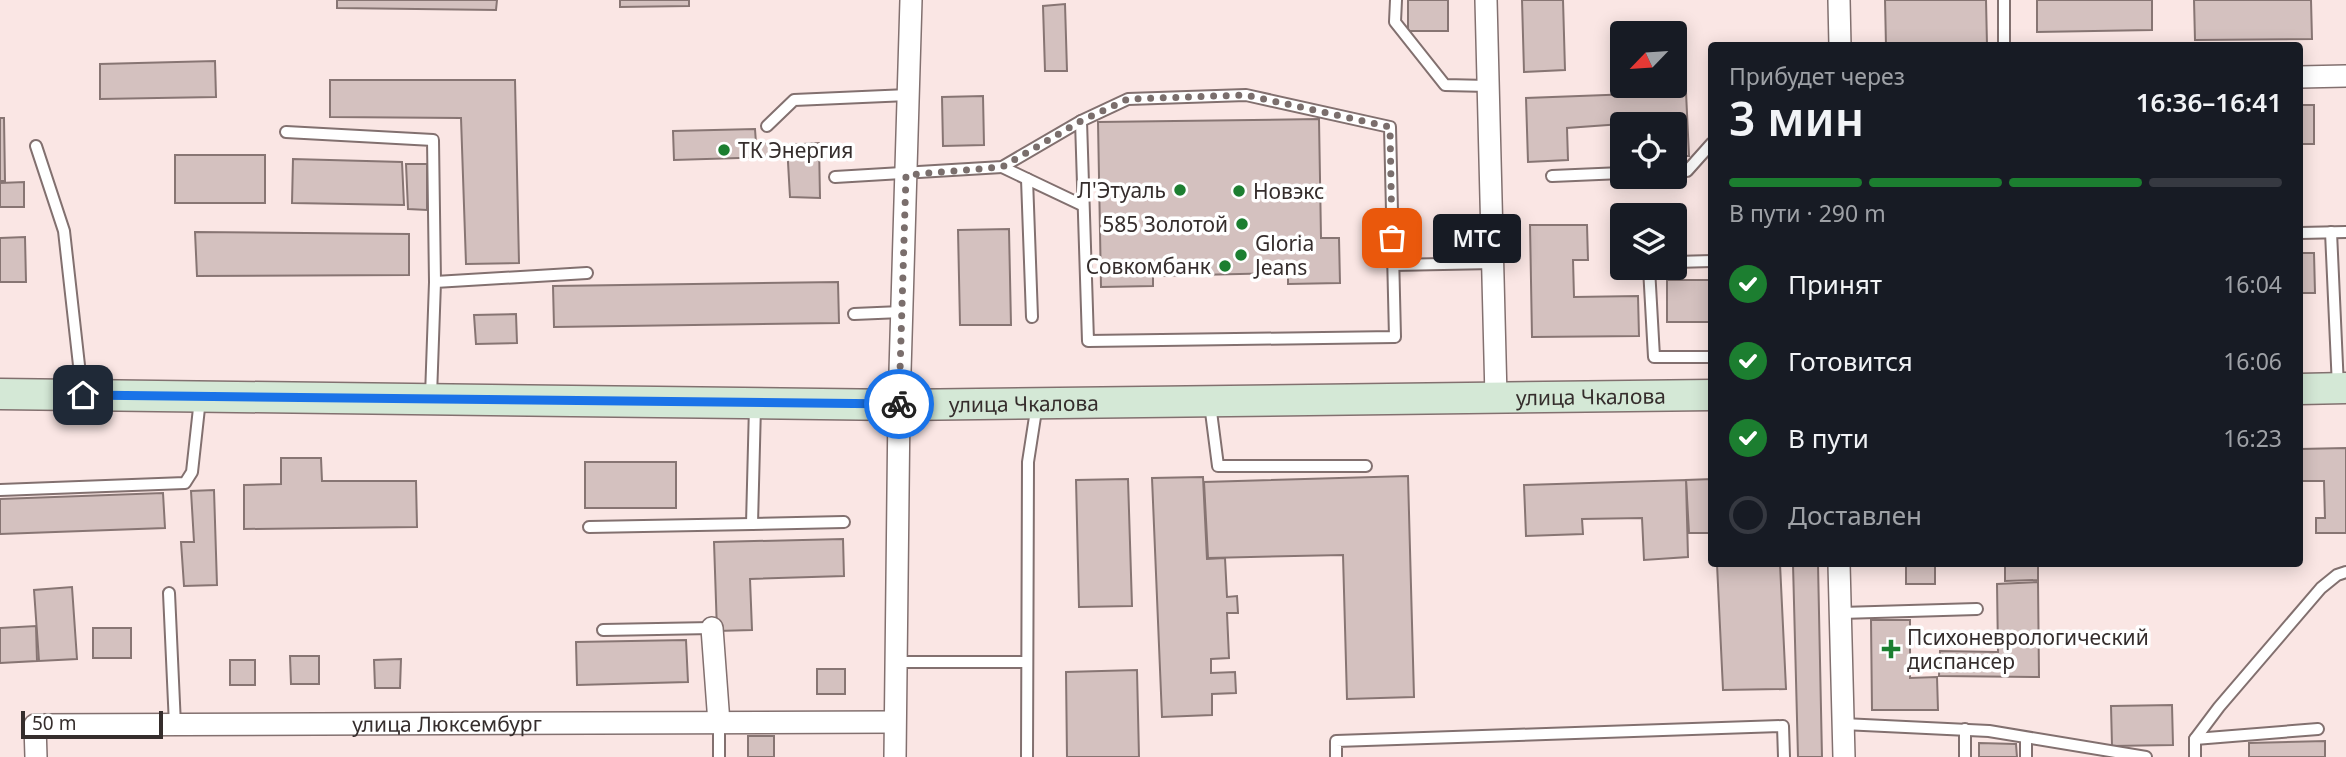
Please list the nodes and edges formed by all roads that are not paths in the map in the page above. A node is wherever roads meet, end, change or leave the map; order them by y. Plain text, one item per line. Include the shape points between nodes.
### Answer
1 (911, 0) edge
2 (1396, 0) edge
3 (1486, 0) edge
4 (1839, 0) edge
5 (2004, 0) edge
6 (1840, 42) edge
7 (2004, 42) edge
8 (2346, 76) edge
9 (2303, 77) edge
10 (1488, 86) junction
11 (908, 95) junction
12 (1081, 121) junction
13 (767, 127) dead end
14 (286, 132) dead end
15 (36, 146) dead end
16 (1708, 147) edge
17 (1002, 167) junction
18 (1687, 171) edge
19 (1610, 174) edge
20 (906, 175) junction
21 (1552, 176) dead end
22 (835, 177) dead end
23 (1027, 179) junction
24 (1082, 205) junction
25 (2330, 232) junction
26 (2346, 232) edge
27 (2303, 233) edge
28 (1708, 261) edge
29 (1687, 262) edge
30 (1493, 263) junction
31 (1393, 265) junction
32 (587, 273) dead end
33 (1650, 280) edge
34 (435, 282) junction
35 (901, 312) junction
36 (854, 314) dead end
37 (1032, 317) dead end
38 (1708, 357) edge
39 (2342, 388) edge
40 (2303, 389) edge
41 (0, 394) edge
42 (83, 395) junction
43 (1708, 395) edge
44 (200, 396) junction
45 (1496, 397) junction
46 (431, 399) junction
47 (1210, 401) junction
48 (755, 403) junction
49 (1037, 404) junction
50 (899, 405) junction
51 (1366, 466) dead end
52 (0, 490) edge
53 (844, 522) dead end
54 (752, 524) junction
55 (589, 527) dead end
56 (1839, 567) edge
57 (2346, 572) edge
58 (169, 593) dead end
59 (1976, 610) dead end
60 (1840, 613) junction
61 (712, 628) joint
62 (603, 630) dead end
63 (896, 662) junction
64 (1027, 662) junction
65 (894, 722) junction
66 (719, 723) junction
67 (176, 724) junction
68 (1843, 724) junction
69 (1965, 729) junction
70 (2318, 729) dead end
71 (2026, 738) junction
72 (2195, 739) junction
73 (36, 757) edge
74 (719, 757) edge
75 (895, 757) edge
76 (1027, 757) edge
77 (1336, 757) edge
78 (1784, 757) edge
79 (1843, 757) edge
80 (1965, 757) edge
81 (2026, 757) edge
82 (2146, 757) edge
83 (2195, 757) edge

1 - 11 street
2 - 10 lane via 1395,22 1445,85
3 - 10 street
4 - 6 street
5 - 7 lane
8 - 9 street
10 - 30 street
11 - 13 lane via 794,100
11 - 20 street
12 - 17 lane
12 - 24 lane
12 - 31 lane via 1128,99 1246,95 1390,127
14 - 34 lane via 433,140
15 - 42 lane via 64,231
16 - 18 lane
17 - 20 lane
17 - 23 lane
19 - 21 lane
20 - 22 lane
20 - 35 street
23 - 24 lane
23 - 37 lane
24 - 31 lane via 1088,341 1395,337
25 - 26 lane
25 - 27 lane
25 - 39 lane
28 - 29 lane
30 - 31 lane
30 - 45 street
32 - 34 lane
33 - 38 lane via 1654,357
34 - 46 lane
35 - 36 lane
35 - 50 street
39 - 40 street
41 - 42 street, улица Чкалова
42 - 44 street, улица Чкалова
43 - 45 street, улица Чкалова
44 - 46 street, улица Чкалова
44 - 52 lane via 192,472 185,483
45 - 47 street, улица Чкалова
46 - 48 street, улица Чкалова
47 - 49 street, улица Чкалова
47 - 51 lane via 1218,466
48 - 50 street, улица Чкалова
48 - 54 lane
49 - 50 street, улица Чкалова
49 - 64 lane via 1028,462
50 - 63 street
53 - 54 lane
54 - 55 lane
56 - 60 street
57 - 72 lane via 2321,588
58 - 67 lane
59 - 60 lane
60 - 68 street
61 - 62 lane
61 - 66 street
63 - 64 lane
63 - 65 street
64 - 76 lane
65 - 66 street, улица Люксембург
65 - 75 street
66 - 67 street, улица Люксембург
66 - 74 lane
67 - 73 street, улица Люксембург via 35,725
68 - 69 lane
68 - 79 street
69 - 71 lane
69 - 80 lane
70 - 72 lane
71 - 81 lane
71 - 82 lane
72 - 83 lane
77 - 78 lane via 1336,741 1783,726

